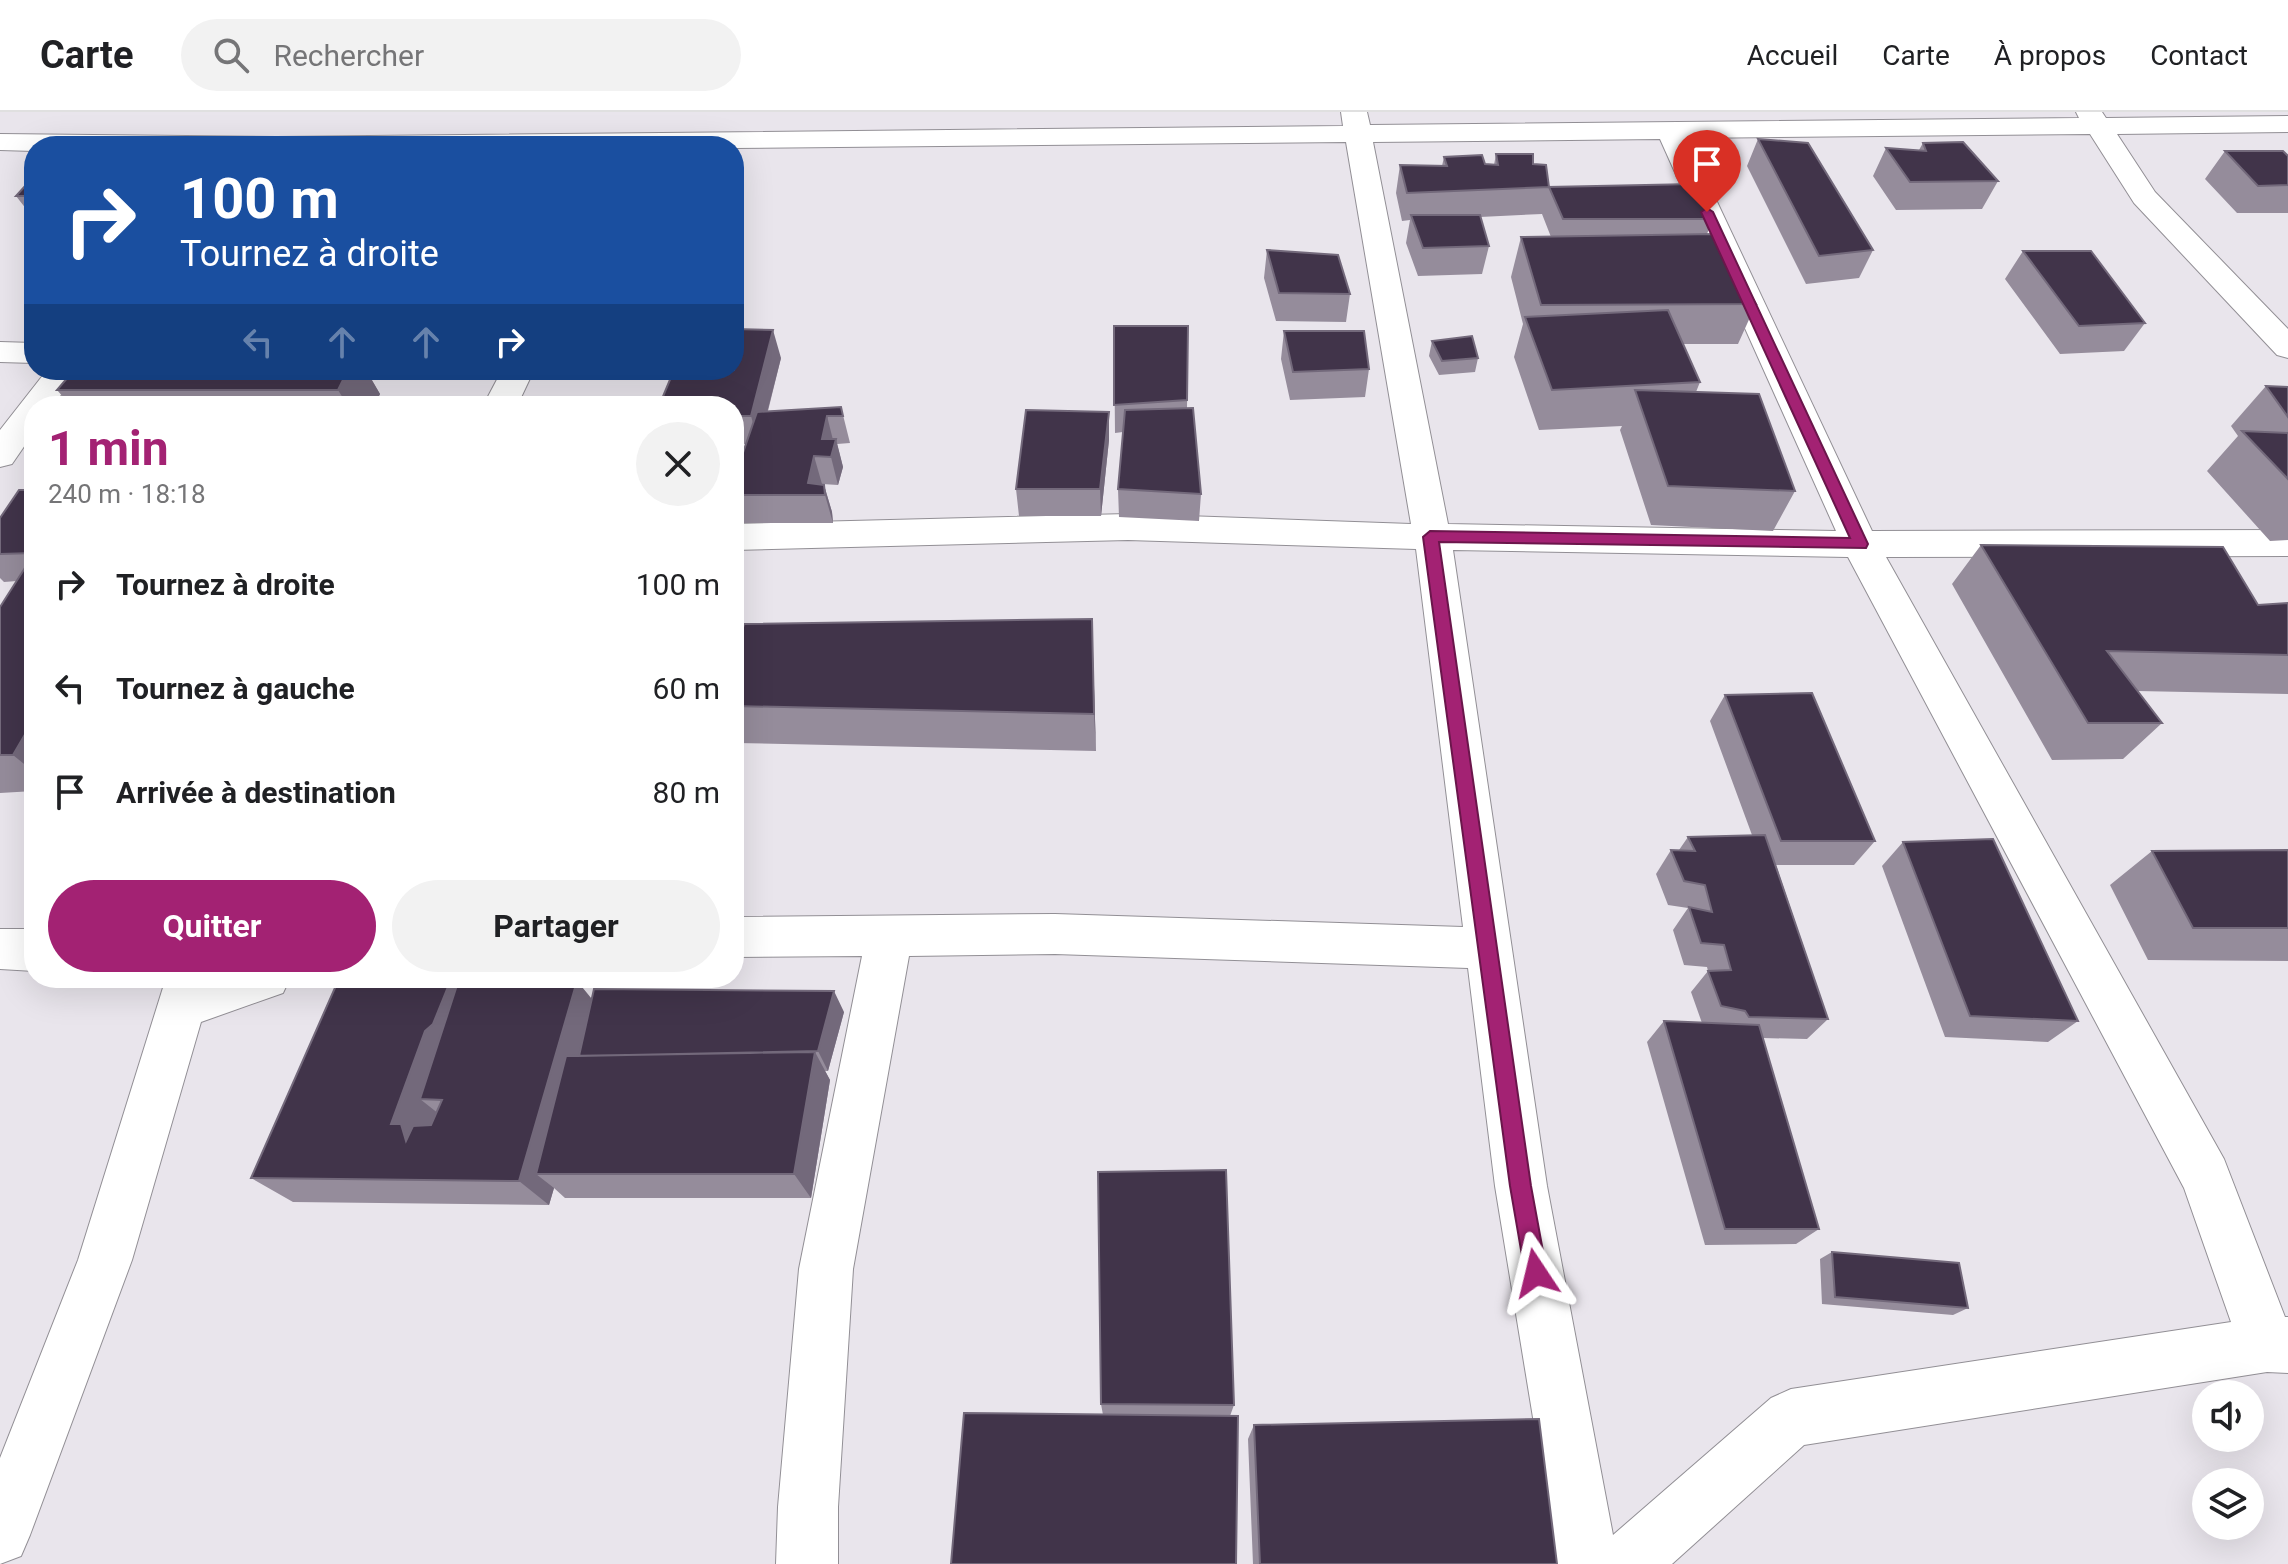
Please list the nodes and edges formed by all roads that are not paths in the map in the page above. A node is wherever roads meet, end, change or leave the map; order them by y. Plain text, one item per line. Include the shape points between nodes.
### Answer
1 (652, 112) edge
2 (2094, 118) edge
3 (1354, 122) edge
4 (249, 123) dead end
5 (2288, 124) edge
6 (1669, 129) junction
7 (238, 136) edge
8 (639, 136) edge
9 (744, 140) edge
10 (0, 142) edge
11 (24, 142) edge
12 (2288, 348) edge
13 (0, 352) edge
14 (24, 353) edge
15 (56, 380) edge
16 (43, 396) edge
17 (24, 421) edge
18 (0, 456) edge
19 (744, 537) edge
20 (1430, 537) junction
21 (2288, 543) edge
22 (1860, 544) junction
23 (889, 936) junction
24 (744, 937) edge
25 (1488, 948) junction
26 (0, 949) edge
27 (24, 950) edge
28 (209, 988) edge
29 (186, 992) edge
30 (2278, 1345) edge
31 (0, 1535) edge
32 (807, 1564) edge
33 (1588, 1564) edge
34 (1626, 1564) edge

1 - 8 street
2 - 5 street
2 - 6 street
2 - 12 street via 2144,197
3 - 6 street
3 - 9 street
3 - 20 street
4 - 7 street
6 - 22 street
10 - 11 street
13 - 14 street
15 - 16 street
17 - 18 street
19 - 20 street via 1128,527
20 - 22 street
20 - 25 street
21 - 22 street
22 - 30 street via 2206,1177
23 - 24 street
23 - 25 street via 1055,934
23 - 32 street via 826,1269
25 - 33 street via 1521,1186
26 - 27 street
28 - 29 street
29 - 31 street via 105,1260
30 - 34 street via 1791,1418

